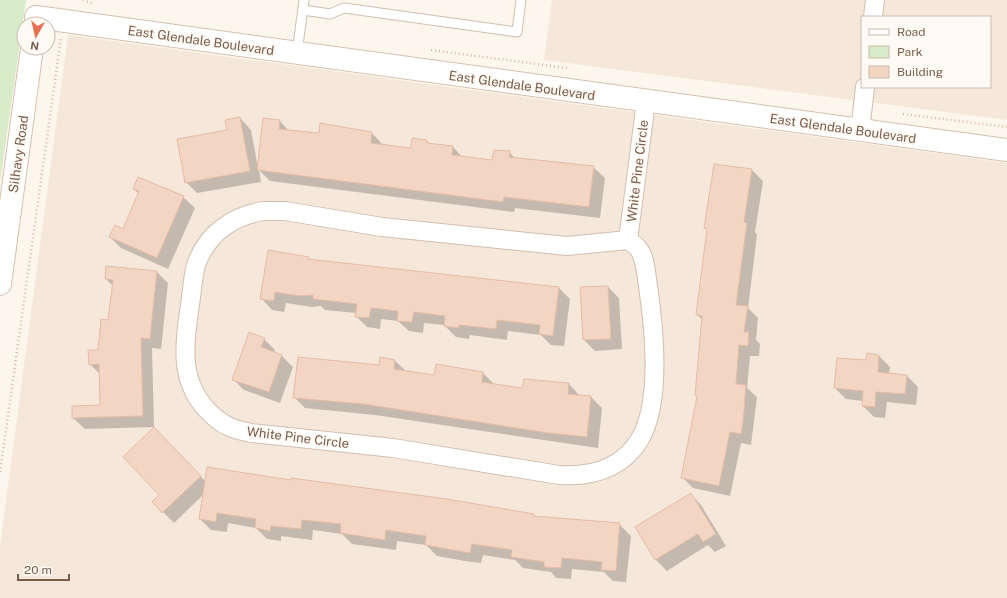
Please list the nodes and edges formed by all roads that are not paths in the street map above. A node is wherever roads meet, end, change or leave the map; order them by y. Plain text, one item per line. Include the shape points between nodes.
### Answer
1 (304, 0) edge
2 (521, 0) edge
3 (875, 0) edge
4 (344, 4) edge
5 (303, 10) junction
6 (37, 14) edge
7 (873, 16) edge
8 (297, 53) junction
9 (31, 56) edge
10 (865, 88) edge
11 (646, 102) junction
12 (860, 130) junction
13 (1007, 150) edge
14 (628, 240) junction
15 (0, 284) edge

1 - 5 lane
2 - 4 lane via 517,32
3 - 7 street
4 - 5 lane via 330,14
5 - 8 lane
6 - 8 street, East Glendale Boulevard via 63,21
8 - 11 street, East Glendale Boulevard
9 - 15 street, Silhavy Road
10 - 12 street
11 - 12 street, East Glendale Boulevard
11 - 14 street, White Pine Circle
12 - 13 street, East Glendale Boulevard
14 - 14 street, White Pine Circle via 638,248 644,260 653,319 653,385 648,415 640,438 629,454 595,473 582,476 559,475 393,448 250,433 230,427 214,417 200,403 190,383 185,364 185,342 196,267 203,249 217,233 246,214 263,210 285,212 382,228 567,246

